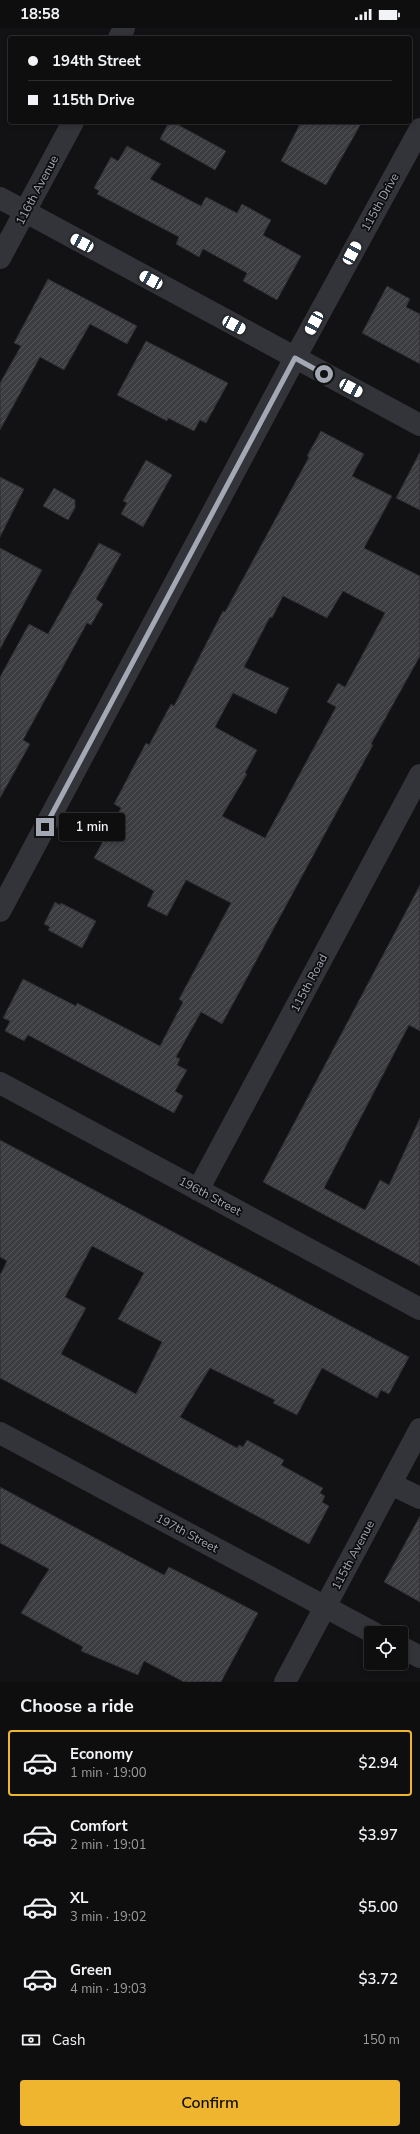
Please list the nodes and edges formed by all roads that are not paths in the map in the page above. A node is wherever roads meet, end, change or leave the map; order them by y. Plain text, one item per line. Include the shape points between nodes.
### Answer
1 (72, 124) edge
2 (420, 128) edge
3 (0, 198) edge
4 (25, 212) junction
5 (0, 258) edge
6 (295, 358) junction
7 (420, 425) edge
8 (420, 775) edge
9 (0, 911) edge
10 (0, 1083) edge
11 (198, 1190) junction
12 (420, 1309) edge
13 (420, 1429) edge
14 (0, 1433) edge
15 (391, 1484) junction
16 (420, 1498) edge
17 (325, 1607) junction
18 (364, 1628) edge
19 (408, 1651) edge
20 (420, 1657) edge
21 (285, 1682) edge

1 - 4 street, 116th Avenue
2 - 6 street, 115th Drive
3 - 4 street
4 - 5 street, 116th Avenue
4 - 6 street
6 - 7 street
6 - 9 street, 115th Drive
8 - 11 street, 115th Road
10 - 11 street, 196th Street
11 - 12 street, 196th Street
13 - 15 street, 115th Avenue
14 - 17 street, 197th Street
15 - 16 street
15 - 17 street, 115th Avenue
17 - 18 street, 197th Street
17 - 21 street, 115th Avenue
19 - 20 street

